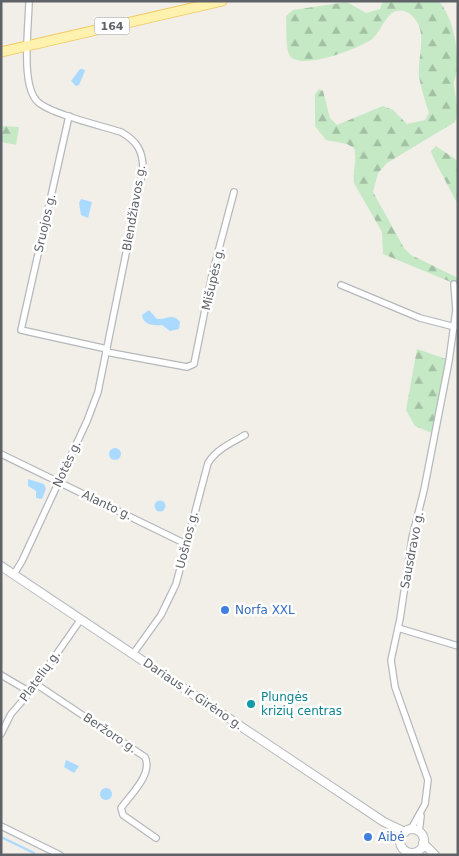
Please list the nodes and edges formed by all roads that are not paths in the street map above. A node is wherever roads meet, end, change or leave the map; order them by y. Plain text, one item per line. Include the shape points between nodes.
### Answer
1 (29, 1) edge
2 (222, 1) edge
3 (26, 46) junction
4 (1, 52) edge
5 (70, 116) junction
6 (234, 192) dead end
7 (454, 284) dead end
8 (341, 285) dead end
9 (455, 327) junction
10 (106, 351) junction
11 (245, 435) dead end
12 (1, 454) edge
13 (60, 481) junction
14 (186, 544) junction
15 (1, 566) edge
16 (14, 574) junction
17 (81, 619) junction
18 (398, 628) junction
19 (458, 646) edge
20 (133, 654) junction
21 (1, 675) edge
22 (36, 684) junction
23 (30, 692) junction
24 (1, 734) edge
25 (1, 826) edge
26 (409, 833) junction
27 (156, 838) dead end
28 (423, 843) junction
29 (405, 853) edge
30 (415, 853) edge
31 (60, 855) edge
32 (430, 855) edge
33 (434, 855) edge

1 - 3 street
2 - 3 main road, 164
3 - 4 main road, 164
3 - 5 street, Blendžiavos g. via 34,98 45,107
5 - 10 street, Blendžiavos g. via 129,137 143,158 142,179
5 - 10 street, Sruojos g. via 21,330
6 - 10 street, Mišupės g. via 212,276 196,361 192,366
7 - 9 street, Sausdravo g.
8 - 9 street via 420,318
9 - 18 street, Sausdravo g. via 412,538
10 - 13 street, Notės g. via 98,392
11 - 14 street, Uošnos g. via 223,447 208,463
12 - 13 street, Alanto g.
13 - 14 street, Alanto g.
13 - 16 street, Notės g.
14 - 20 street, Uošnos g. via 173,591 161,615
15 - 16 main road, Dariaus ir Girėno g.
16 - 17 main road, Dariaus ir Girėno g.
17 - 20 main road, Dariaus ir Girėno g.
17 - 22 street, Platelių g.
18 - 19 street
18 - 26 street, Sausdravo g. via 391,670 427,775 428,790 422,811
20 - 26 main road, Dariaus ir Girėno g. via 385,823
21 - 23 street
22 - 23 street, Platelių g.
22 - 27 street, Beržoro g. via 145,756 147,771 121,808 123,815
23 - 24 street, Platelių g. via 11,714
25 - 31 street
26 - 28 main road, Dariaus ir Girėno g.
26 - 29 main road, Dariaus ir Girėno g. via 401,845
28 - 30 main road
28 - 33 main road, Dariaus ir Girėno g.
29 - 30 main road, Dariaus ir Girėno g.
30 - 32 main road, Dariaus ir Girėno g.

